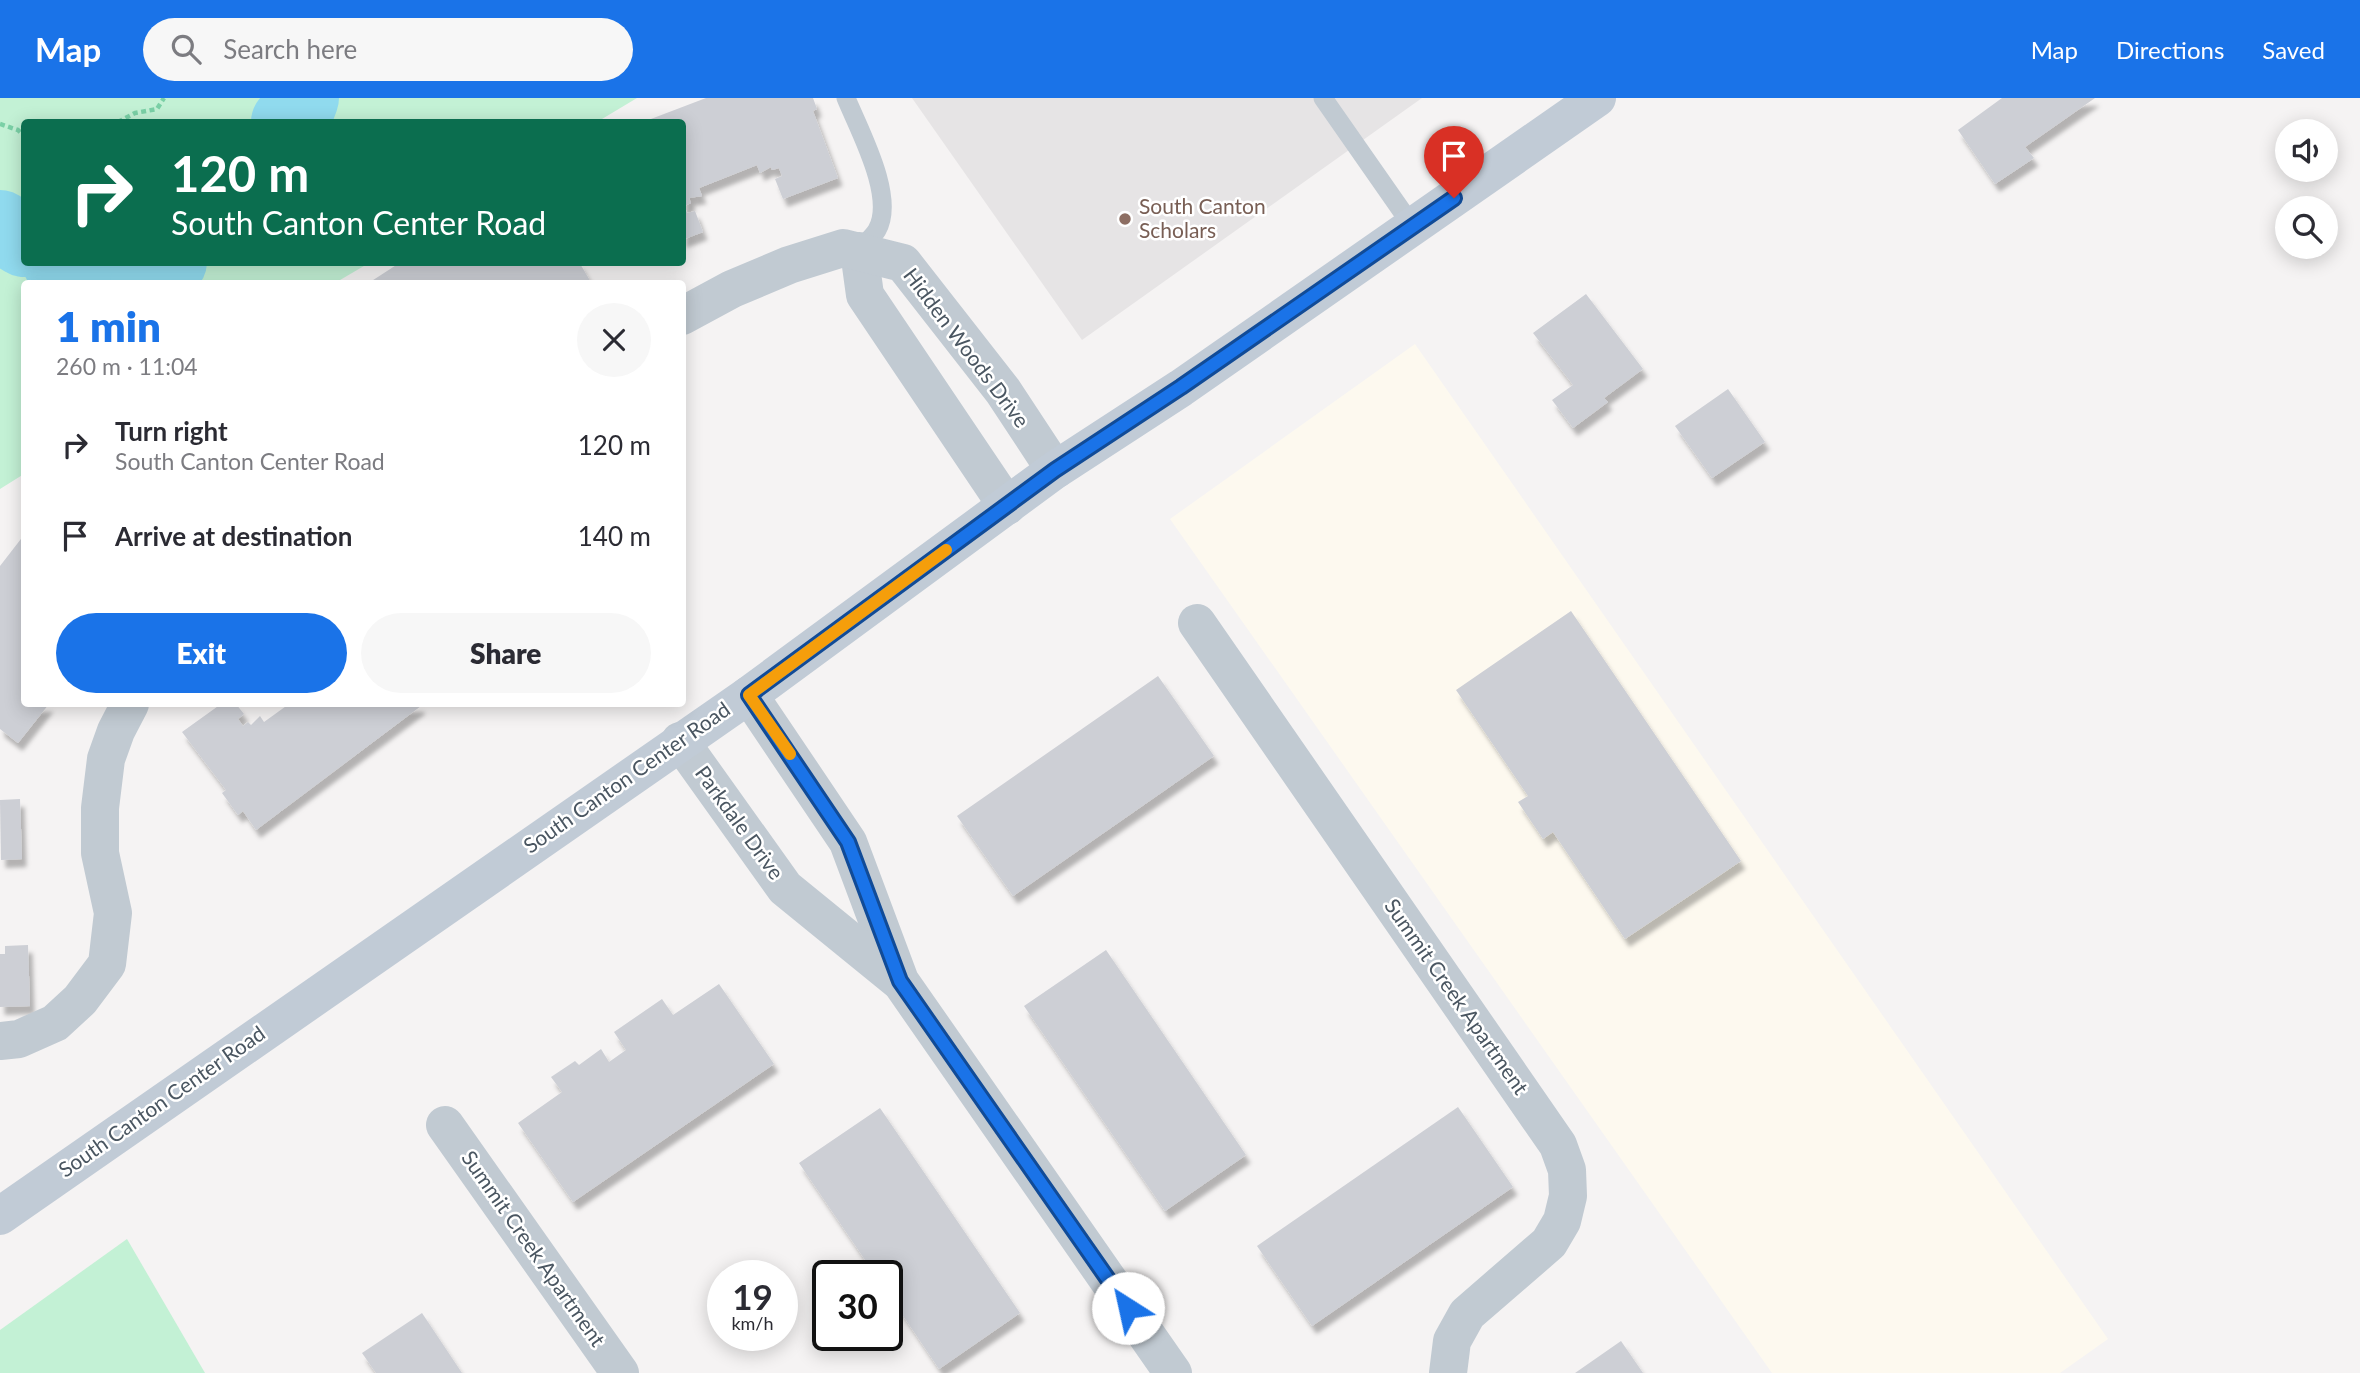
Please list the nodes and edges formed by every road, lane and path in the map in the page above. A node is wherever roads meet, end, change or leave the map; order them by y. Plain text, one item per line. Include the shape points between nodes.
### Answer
1 (164, 98) edge
2 (846, 98) edge
3 (1323, 98) edge
4 (1597, 98) edge
5 (124, 119) edge
6 (0, 124) edge
7 (21, 133) edge
8 (1413, 227) junction
9 (859, 251) junction
10 (686, 314) edge
11 (1055, 470) junction
12 (1007, 506) junction
13 (1197, 622) dead end
14 (749, 695) junction
15 (128, 707) edge
16 (680, 741) junction
17 (900, 981) junction
18 (0, 1041) edge
19 (445, 1125) dead end
20 (0, 1216) edge
21 (620, 1373) edge
22 (1173, 1373) edge
23 (1448, 1373) edge

1 - 5 path via 157,109
2 - 9 lane via 875,166 883,207 878,229
3 - 8 lane
4 - 8 main road, South Canton Center Road
6 - 7 path
8 - 11 main road, South Canton Center Road
9 - 10 street, Hidden Woods Drive via 843,248 789,265
9 - 11 street, Hidden Woods Drive via 903,263 1003,391
9 - 12 street via 865,295
11 - 12 main road, South Canton Center Road
12 - 14 main road, South Canton Center Road
13 - 23 street, Summit Creek Apartment via 1558,1145 1567,1170 1568,1196 1549,1243 1467,1314 1452,1341
14 - 16 main road, South Canton Center Road
14 - 17 street, Parkdale Drive via 848,842
15 - 18 street via 106,759 100,808 100,853 113,912 107,964 80,1000 55,1023 19,1040
16 - 17 street, Parkdale Drive via 785,888
16 - 20 main road, South Canton Center Road
17 - 22 street, Parkdale Drive
19 - 21 street, Summit Creek Apartment

